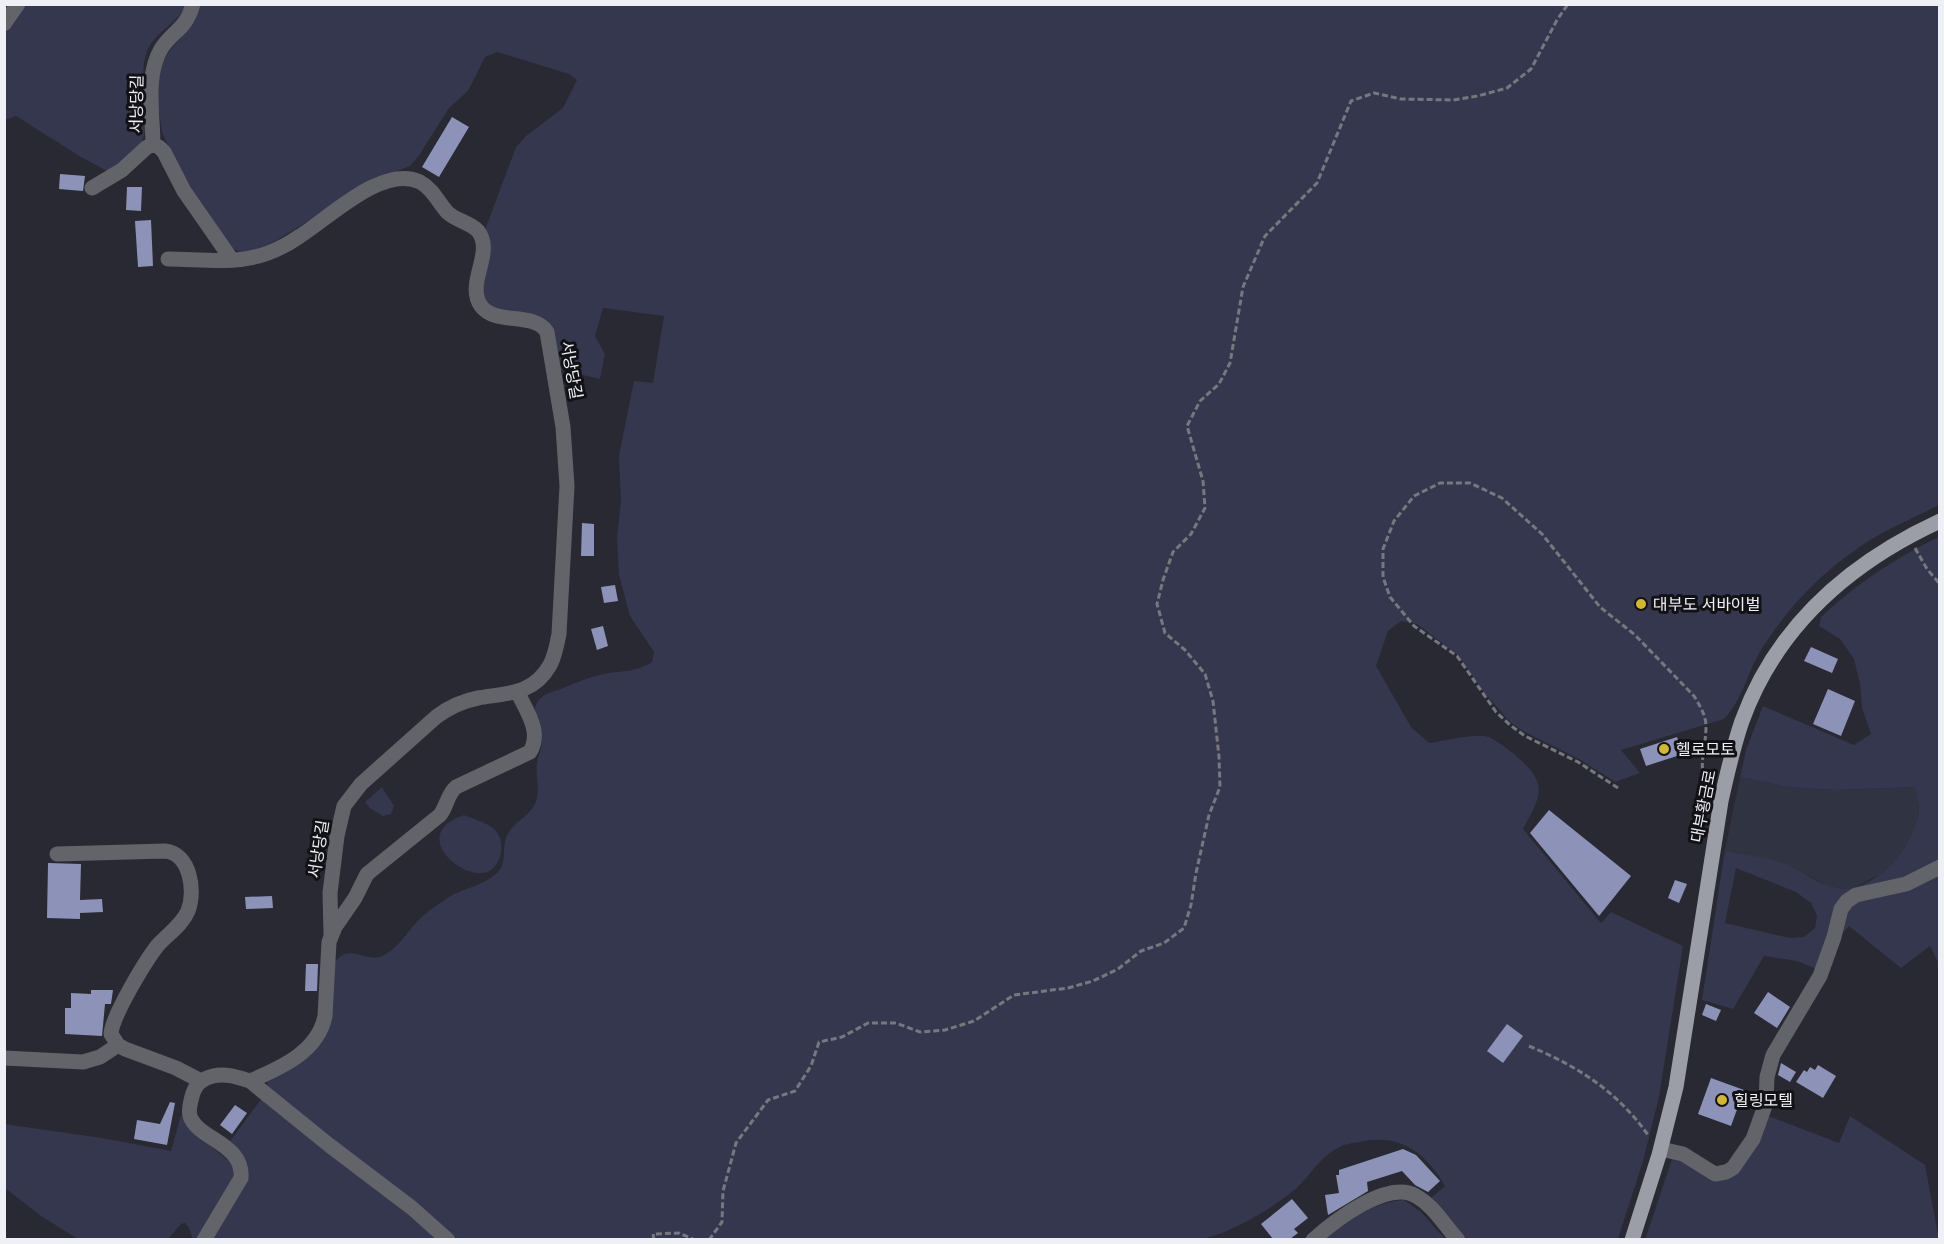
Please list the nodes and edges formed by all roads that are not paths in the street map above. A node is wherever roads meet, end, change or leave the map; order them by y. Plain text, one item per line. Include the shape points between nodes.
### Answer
1 (18, 4) edge
2 (193, 4) edge
3 (4, 24) edge
4 (153, 145) junction
5 (92, 188) dead end
6 (168, 259) dead end
7 (232, 260) junction
8 (1940, 520) edge
9 (518, 693) junction
10 (57, 854) dead end
11 (1940, 867) edge
12 (331, 934) junction
13 (118, 1045) junction
14 (4, 1058) edge
15 (201, 1081) junction
16 (250, 1081) junction
17 (1657, 1145) junction
18 (204, 1239) edge
19 (448, 1239) edge
20 (1313, 1239) edge
21 (1458, 1239) edge
22 (1632, 1239) edge

1 - 3 lane
2 - 4 lane, 서낭당길 via 190,17 164,45 155,64
4 - 5 lane, 서낭당길
4 - 7 lane, 서낭당길 via 164,152 184,191
6 - 7 lane, 서낭당길
7 - 9 lane, 서낭당길 via 279,249 379,184 414,180 432,192 448,214 480,233 483,248 476,296 484,309 496,316 543,327 563,427 567,486 559,634 550,665
8 - 17 main road, 대부황금로 via 1880,553 1845,578 1799,622 1771,661 1742,720 1721,801 1676,1087
9 - 12 lane, 서낭당길 via 535,734 530,752 450,793 440,814 367,874
9 - 12 lane, 서낭당길 via 478,698 447,709 352,794 337,836 330,893
10 - 13 lane via 171,851 182,860 187,872 192,895 187,913 154,950 115,1019 111,1034
11 - 17 lane via 1906,884 1856,895 1840,909 1820,976 1773,1055 1766,1103 1753,1138 1733,1167 1715,1174 1683,1154
12 - 16 lane, 서낭당길 via 322,1028 317,1038 307,1049
13 - 14 lane via 83,1062
13 - 15 lane
15 - 16 lane via 222,1074
15 - 18 lane via 190,1102 191,1119 235,1157 242,1170 237,1188
16 - 19 lane
17 - 22 main road, 대부황금로
20 - 21 lane via 1356,1209 1379,1197 1403,1192 1422,1199

